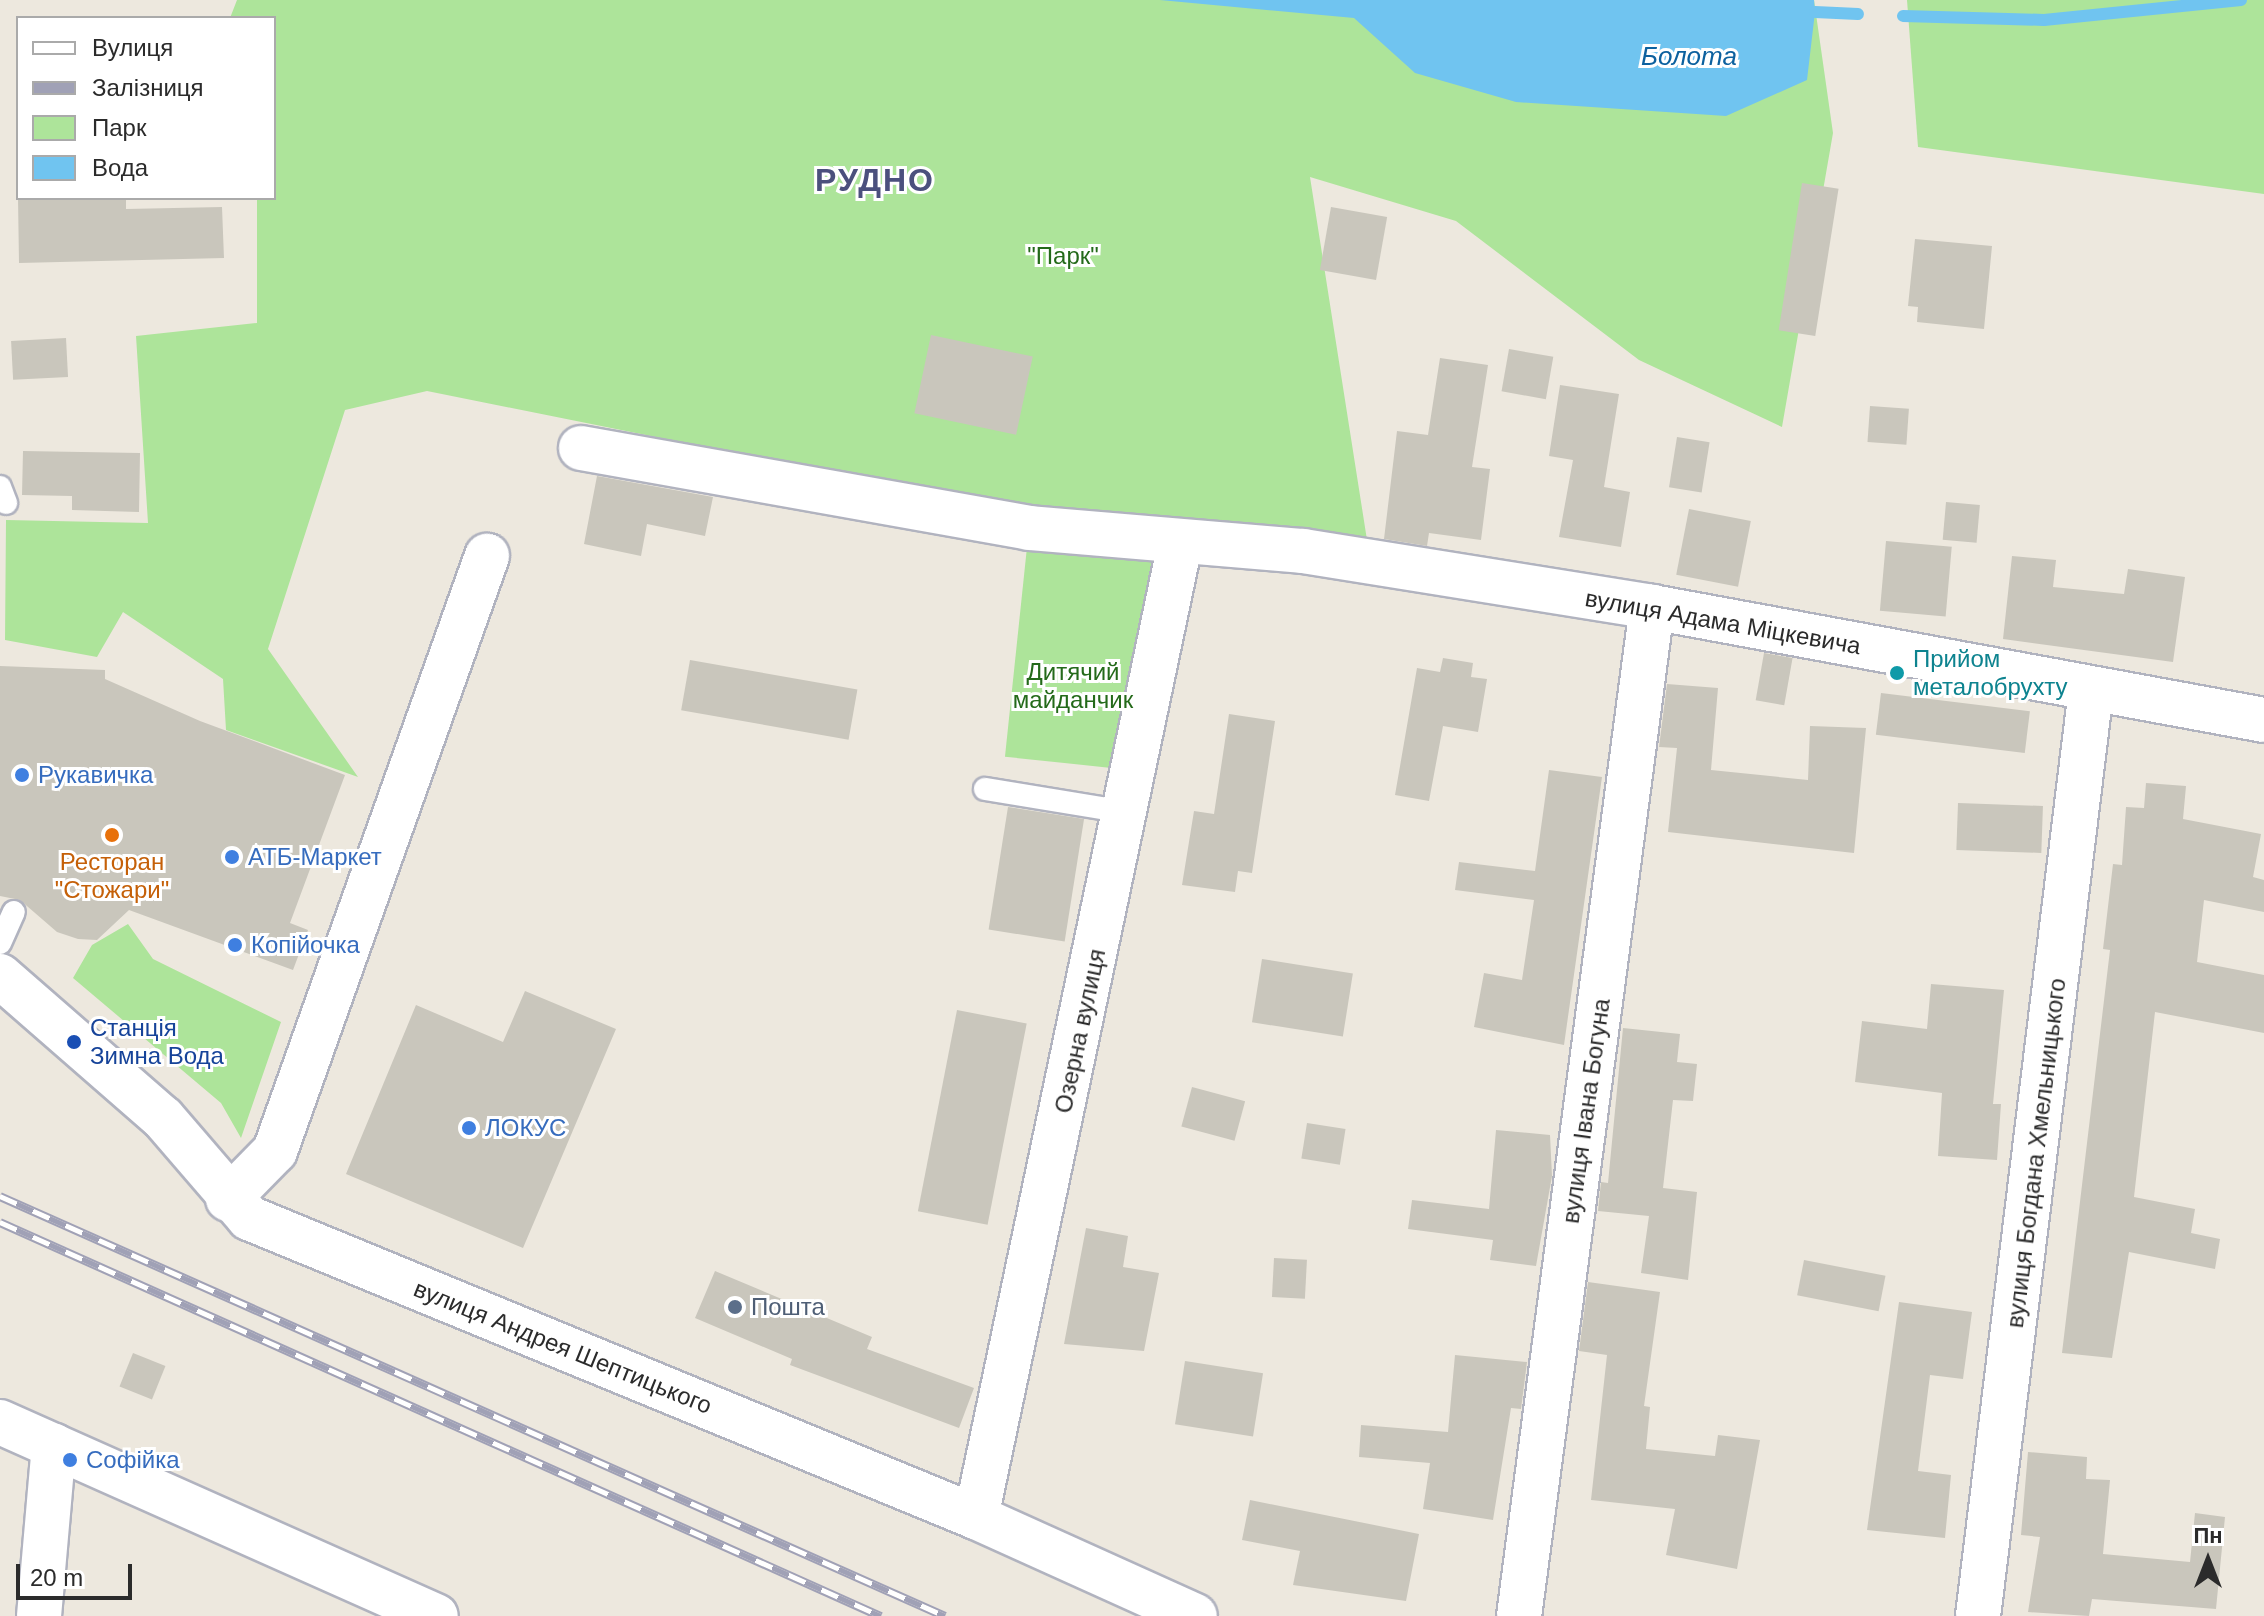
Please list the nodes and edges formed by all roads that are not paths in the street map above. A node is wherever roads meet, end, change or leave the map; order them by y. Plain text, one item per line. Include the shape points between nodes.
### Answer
1 (581, 448) dead end
2 (1180, 544) junction
3 (487, 556) dead end
4 (1652, 607) junction
5 (2091, 690) junction
6 (2264, 720) edge
7 (985, 789) dead end
8 (1126, 812) junction
9 (14, 912) dead end
10 (0, 943) edge
11 (0, 976) edge
12 (228, 1199) junction
13 (0, 1422) edge
14 (54, 1446) junction
15 (976, 1517) junction
16 (39, 1616) edge
17 (436, 1616) edge
18 (1195, 1616) edge
19 (1519, 1616) edge
20 (1978, 1616) edge

1 - 2 street, вулиця Адама Міцкевича via 1029,528
2 - 4 street, вулиця Адама Міцкевича via 1303,551
2 - 8 street, Озерна вулиця
3 - 12 street via 275,1151
4 - 5 street, вулиця Адама Міцкевича
4 - 19 street, вулиця Івана Богуна
5 - 6 street, вулиця Адама Міцкевича
5 - 20 street, вулиця Богдана Хмельницького
7 - 8 lane
8 - 15 street, Озерна вулиця
9 - 10 lane
11 - 12 street, вулиця Андрея Шептицького via 163,1118
12 - 15 street, вулиця Андрея Шептицького via 249,1218
13 - 14 street
14 - 16 street
14 - 17 street
15 - 18 street, вулиця Андрея Шептицького

